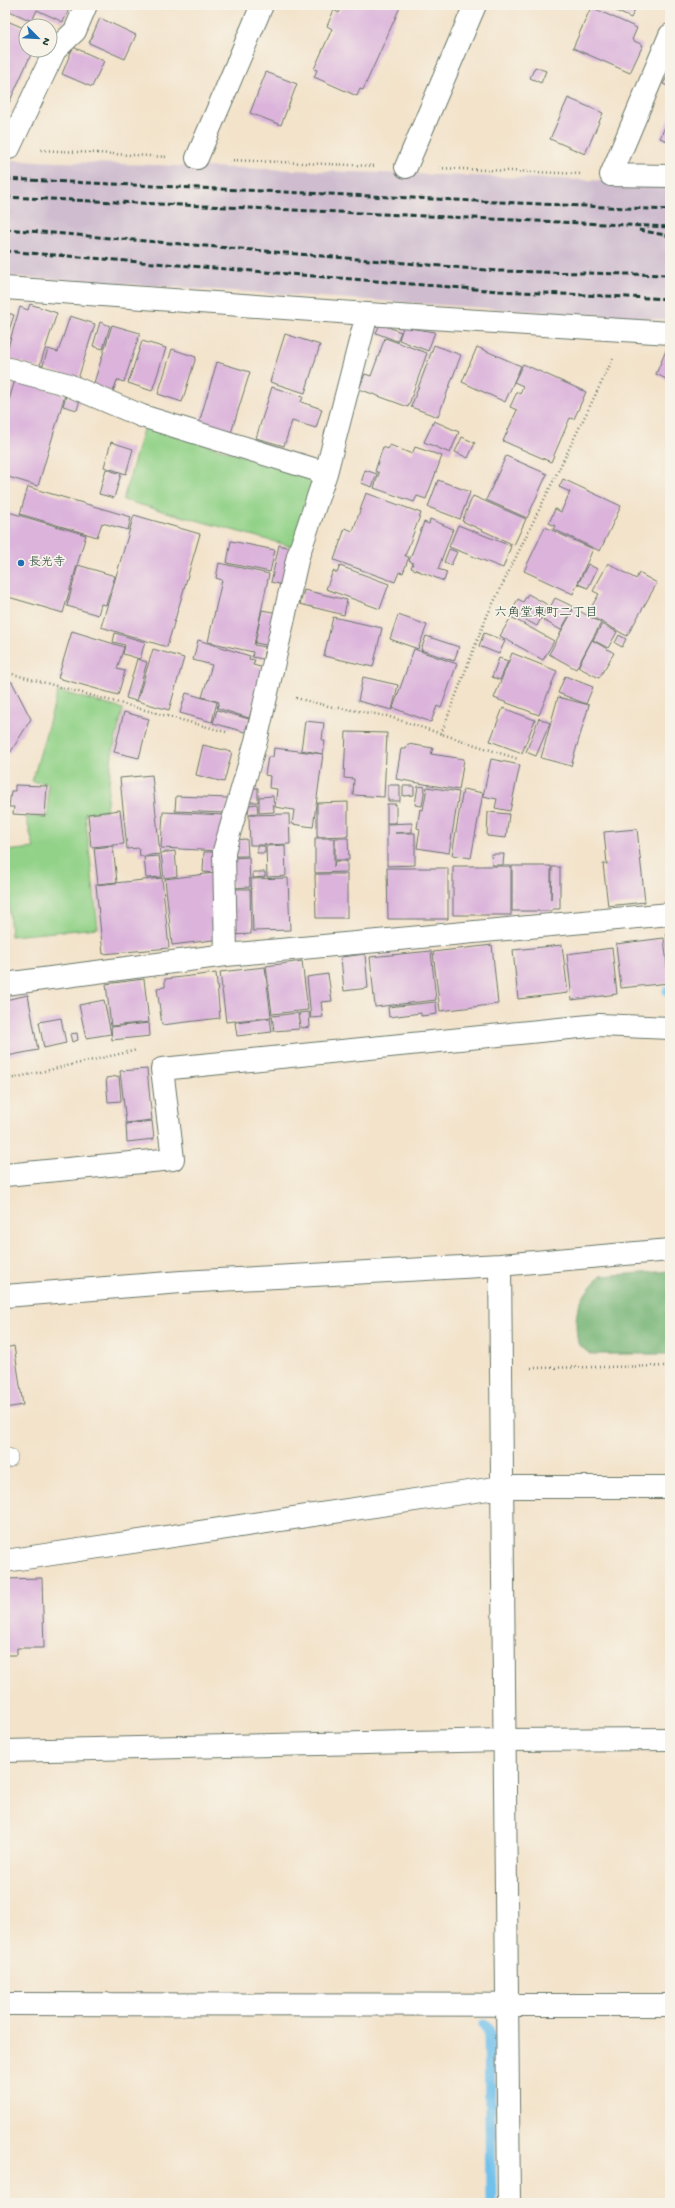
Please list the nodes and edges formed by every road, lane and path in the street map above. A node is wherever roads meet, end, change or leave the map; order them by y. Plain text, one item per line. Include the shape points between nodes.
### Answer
1 (86, 5) edge
2 (262, 5) edge
3 (475, 5) edge
4 (670, 35) edge
5 (9, 148) joint
6 (175, 157) dead end
7 (197, 158) dead end
8 (406, 167) dead end
9 (670, 176) edge
10 (5, 288) edge
11 (367, 314) junction
12 (627, 330) junction
13 (670, 333) edge
14 (5, 368) edge
15 (326, 473) junction
16 (5, 672) edge
17 (267, 691) junction
18 (441, 734) junction
19 (256, 740) junction
20 (518, 759) dead end
21 (670, 914) edge
22 (226, 955) junction
23 (5, 984) edge
24 (670, 1028) edge
25 (162, 1069) junction
26 (5, 1080) edge
27 (5, 1175) edge
28 (670, 1250) edge
29 (500, 1265) junction
30 (5, 1296) edge
31 (670, 1366) edge
32 (501, 1368) junction
33 (502, 1487) junction
34 (670, 1487) edge
35 (5, 1561) edge
36 (504, 1740) junction
37 (670, 1740) edge
38 (5, 1751) edge
39 (5, 2004) edge
40 (670, 2005) edge
41 (507, 2006) junction
42 (509, 2203) edge

1 - 5 street via 75,31 55,50
2 - 7 street
3 - 8 street
4 - 9 street via 612,175
5 - 6 path
10 - 11 street
11 - 12 street
11 - 15 street
12 - 13 street
12 - 18 path via 485,620
14 - 15 street via 66,384 142,416
15 - 17 street via 298,556
16 - 19 path
17 - 18 path via 328,706 388,716
17 - 19 street
18 - 20 path
19 - 22 street via 224,851
21 - 22 street
22 - 23 street
24 - 25 street via 599,1024
25 - 26 path via 140,1050
25 - 27 street via 173,1159
28 - 29 street
29 - 30 street via 181,1282
29 - 32 street
31 - 32 path
32 - 33 street
33 - 34 street
33 - 35 street
33 - 36 street
36 - 37 street
36 - 38 street
36 - 41 street
39 - 41 street
40 - 41 street
41 - 42 street

